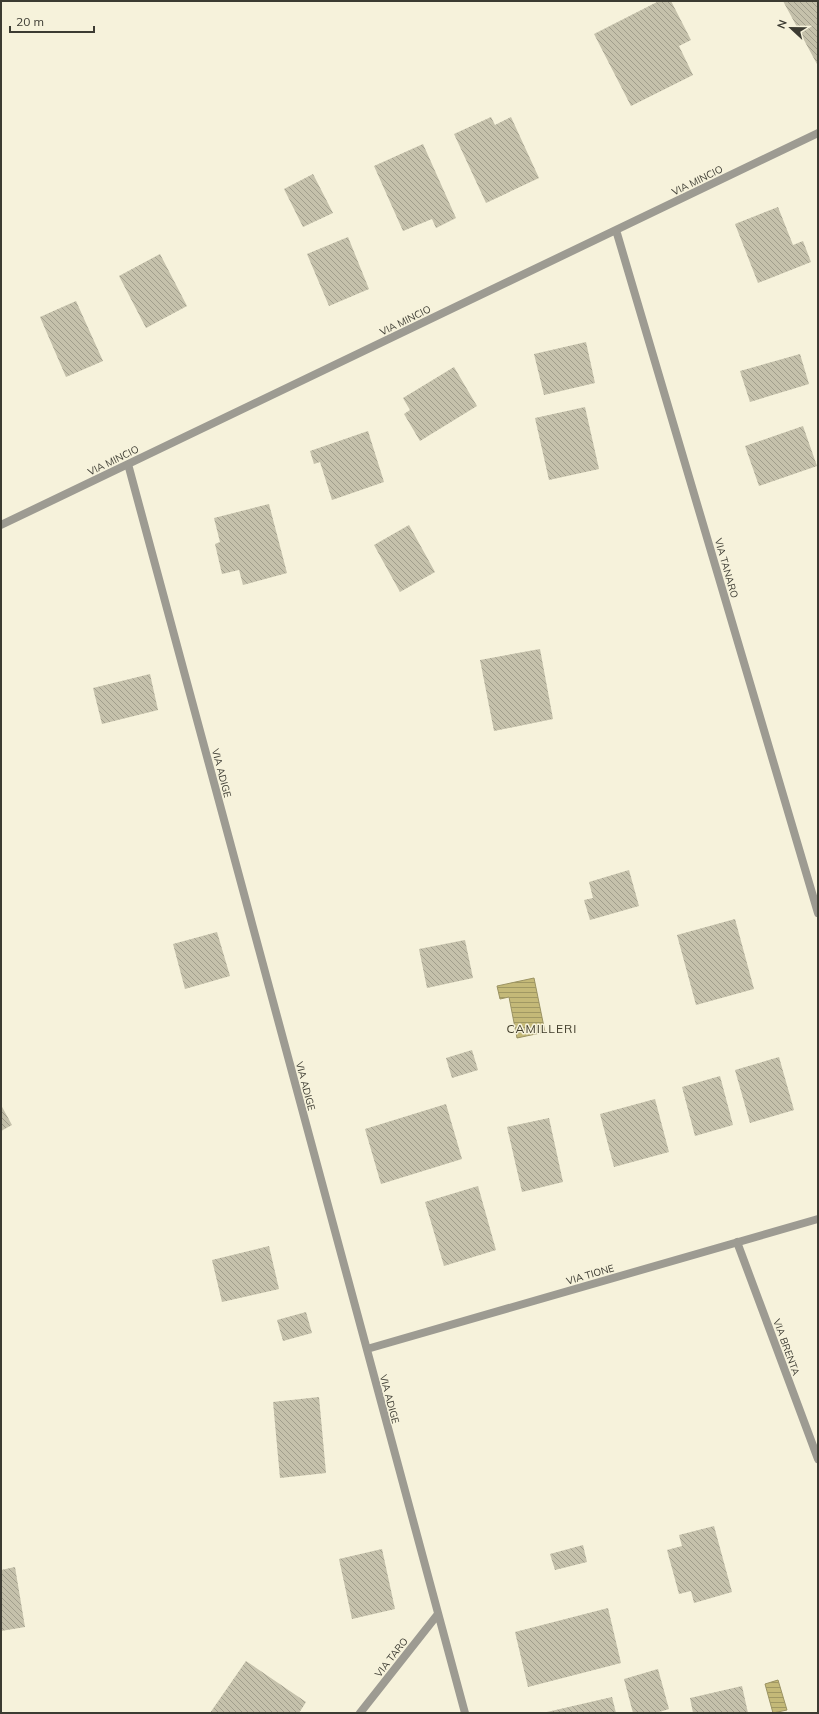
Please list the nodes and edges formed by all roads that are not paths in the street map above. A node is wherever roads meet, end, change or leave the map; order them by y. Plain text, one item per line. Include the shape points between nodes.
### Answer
1 (818, 133) edge
2 (616, 230) junction
3 (128, 464) junction
4 (1, 525) edge
5 (818, 913) edge
6 (818, 1219) edge
7 (737, 1242) junction
8 (367, 1349) junction
9 (818, 1459) edge
10 (438, 1614) junction
11 (360, 1713) edge
12 (465, 1713) edge

1 - 2 street, VIA MINCIO
2 - 3 street, VIA MINCIO
2 - 5 street, VIA TANARO
3 - 4 street, VIA MINCIO
3 - 8 street, VIA ADIGE
6 - 7 street, VIA TIONE
7 - 8 street, VIA TIONE
7 - 9 street, VIA BRENTA
8 - 10 street, VIA ADIGE
10 - 11 street, VIA TARO
10 - 12 street, VIA ADIGE

